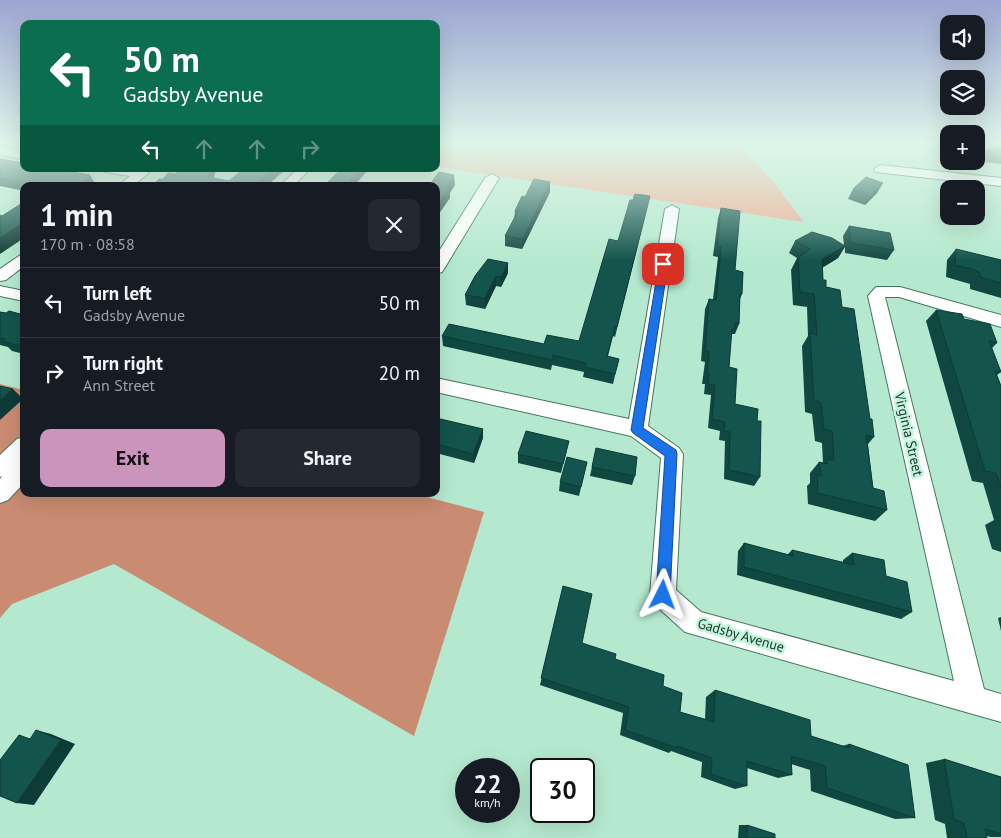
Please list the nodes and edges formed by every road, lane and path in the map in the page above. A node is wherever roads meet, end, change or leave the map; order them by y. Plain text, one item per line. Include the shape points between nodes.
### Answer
1 (489, 183) edge
2 (672, 209) dead end
3 (20, 262) edge
4 (440, 262) edge
5 (0, 276) edge
6 (0, 291) edge
7 (20, 295) edge
8 (1001, 322) edge
9 (440, 386) edge
10 (637, 430) junction
11 (20, 449) edge
12 (0, 468) edge
13 (20, 473) edge
14 (0, 493) edge
15 (972, 699) junction
16 (1001, 708) edge

1 - 4 street
2 - 10 street
3 - 5 street
6 - 7 street
8 - 15 street, Virginia Street via 900,292 882,291 876,296
9 - 10 street, Gadsby Avenue
10 - 15 street, Gadsby Avenue via 672,454 663,595 694,623
11 - 12 street
13 - 14 street
15 - 16 street, Gadsby Avenue

